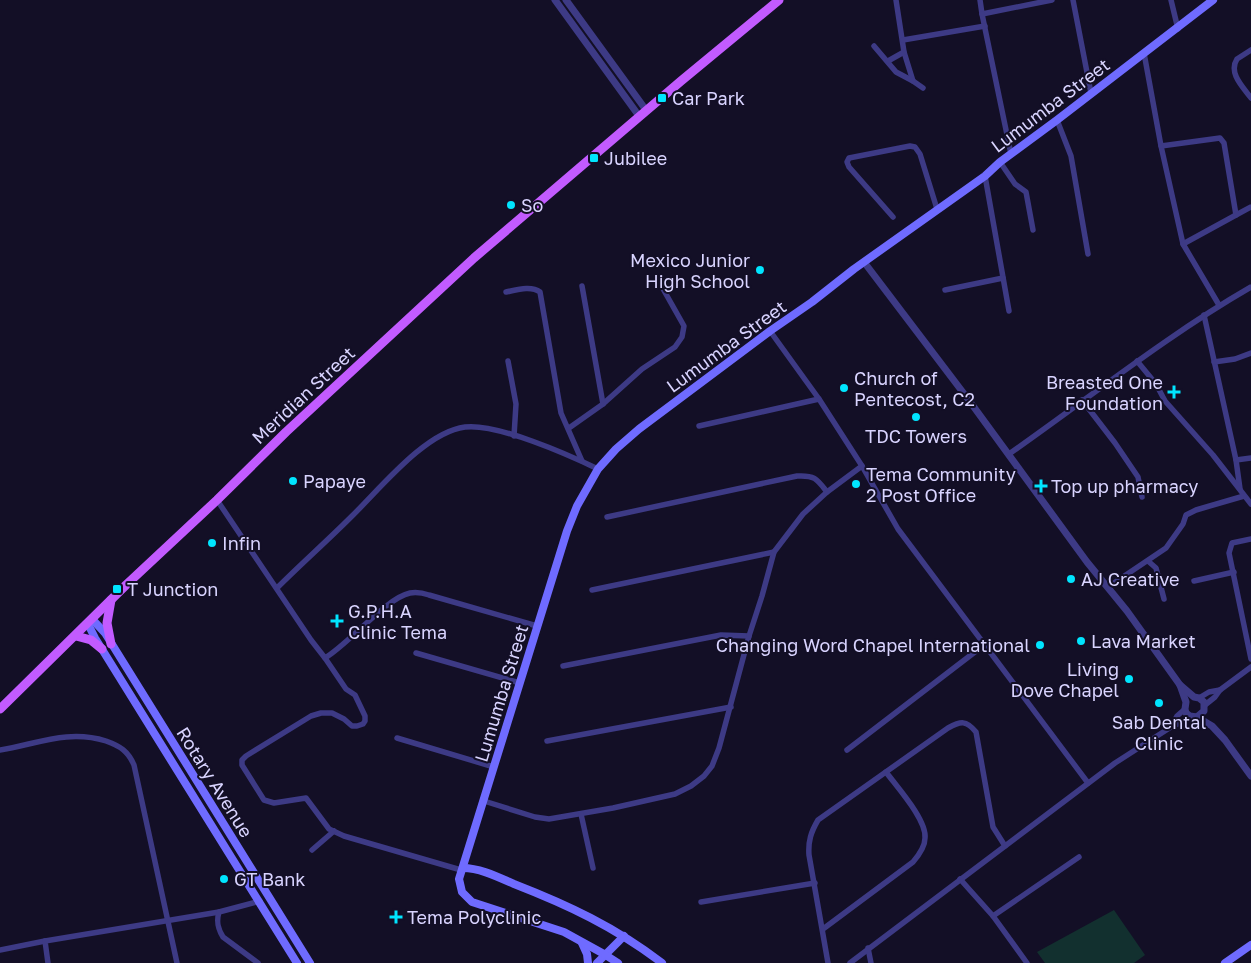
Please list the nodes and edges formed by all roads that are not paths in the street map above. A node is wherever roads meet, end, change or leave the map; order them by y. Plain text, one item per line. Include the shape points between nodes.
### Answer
1 (555, 0) edge
2 (566, 0) edge
3 (779, 0) edge
4 (896, 0) edge
5 (980, 0) edge
6 (1052, 0) edge
7 (1073, 0) edge
8 (1171, 0) edge
9 (1213, 0) edge
10 (982, 14) junction
11 (984, 26) junction
12 (1178, 29) junction
13 (904, 40) junction
14 (874, 46) dead end
15 (1251, 50) edge
16 (904, 52) junction
17 (1144, 54) junction
18 (888, 61) junction
19 (913, 81) junction
20 (923, 88) dead end
21 (1091, 93) junction
22 (1251, 98) edge
23 (643, 113) junction
24 (1057, 120) junction
25 (1161, 146) junction
26 (1011, 154) junction
27 (1000, 162) junction
28 (985, 176) junction
29 (1251, 207) edge
30 (937, 209) junction
31 (1236, 216) junction
32 (892, 217) dead end
33 (1033, 230) dead end
34 (1183, 244) junction
35 (1088, 254) dead end
36 (864, 262) junction
37 (1003, 278) junction
38 (582, 286) dead end
39 (662, 287) dead end
40 (1251, 287) edge
41 (945, 290) dead end
42 (506, 292) dead end
43 (1219, 305) junction
44 (1009, 311) dead end
45 (1204, 315) junction
46 (770, 331) junction
47 (1251, 353) edge
48 (508, 361) dead end
49 (1137, 361) junction
50 (1214, 362) junction
51 (819, 399) junction
52 (1082, 400) junction
53 (603, 404) junction
54 (699, 426) dead end
55 (569, 428) junction
56 (514, 436) junction
57 (1008, 454) junction
58 (1251, 458) edge
59 (1236, 460) junction
60 (582, 461) junction
61 (862, 466) junction
62 (598, 469) junction
63 (1240, 490) junction
64 (827, 492) junction
65 (1244, 496) junction
66 (1142, 497) dead end
67 (217, 500) junction
68 (1251, 504) edge
69 (607, 517) dead end
70 (1251, 539) edge
71 (774, 552) junction
72 (1148, 561) junction
73 (1234, 572) junction
74 (1194, 581) dead end
75 (1108, 586) junction
76 (277, 588) junction
77 (592, 590) dead end
78 (1164, 598) dead end
79 (111, 600) junction
80 (90, 622) junction
81 (537, 626) junction
82 (76, 636) junction
83 (749, 636) junction
84 (111, 644) junction
85 (984, 645) junction
86 (102, 649) junction
87 (416, 653) dead end
88 (325, 658) junction
89 (1251, 659) edge
90 (563, 666) dead end
91 (1251, 667) edge
92 (520, 683) junction
93 (1180, 685) junction
94 (1220, 690) junction
95 (1197, 697) junction
96 (1185, 706) junction
97 (731, 707) junction
98 (1204, 708) junction
99 (0, 709) edge
100 (1194, 716) junction
101 (1212, 726) junction
102 (1171, 727) junction
103 (397, 738) dead end
104 (547, 741) dead end
105 (0, 750) edge
106 (847, 750) dead end
107 (494, 767) junction
108 (886, 772) junction
109 (1251, 776) edge
110 (1088, 783) junction
111 (484, 801) junction
112 (581, 814) junction
113 (334, 832) junction
114 (232, 836) junction
115 (222, 842) junction
116 (1005, 846) junction
117 (312, 850) dead end
118 (1079, 857) dead end
119 (593, 868) dead end
120 (462, 869) junction
121 (960, 879) junction
122 (815, 883) junction
123 (260, 902) junction
124 (701, 902) dead end
125 (219, 912) junction
126 (993, 916) junction
127 (169, 920) junction
128 (823, 929) junction
129 (624, 936) junction
130 (580, 941) junction
131 (45, 942) junction
132 (1251, 945) edge
133 (868, 948) junction
134 (0, 950) edge
135 (604, 954) junction
136 (48, 963) edge
137 (177, 963) edge
138 (258, 963) edge
139 (297, 963) edge
140 (310, 963) edge
141 (588, 963) edge
142 (597, 963) edge
143 (618, 963) edge
144 (662, 963) edge
145 (828, 963) edge
146 (850, 963) edge
147 (871, 963) edge
148 (1027, 963) edge
149 (1226, 963) edge

1 - 23 street
2 - 23 street
3 - 23 main road, Meridian Street
4 - 13 street
5 - 10 street
6 - 10 street
7 - 21 street
8 - 12 street
9 - 12 main road, Lumumba Street
10 - 11 street
11 - 13 street
11 - 26 street
12 - 17 main road, Lumumba Street
13 - 16 street
14 - 18 street
15 - 22 street via 1238,58 1234,69
16 - 18 street
16 - 19 street
17 - 21 main road, Lumumba Street
17 - 25 street
18 - 19 street via 896,72
19 - 20 street
21 - 24 main road, Lumumba Street
23 - 67 main road, Meridian Street via 474,258
24 - 26 main road, Lumumba Street
24 - 35 street via 1071,156
25 - 31 street via 1223,140
25 - 34 street
26 - 27 main road, Lumumba Street
27 - 28 main road, Lumumba Street
27 - 33 street via 1015,184 1026,192
28 - 30 main road, Lumumba Street
28 - 37 street
29 - 31 street
30 - 32 street via 915,147 849,158 849,167
30 - 36 main road, Lumumba Street
31 - 34 street
34 - 43 street
36 - 46 main road, Lumumba Street
36 - 57 street
37 - 41 street
37 - 44 street
38 - 53 street
39 - 53 street via 684,326 682,337 676,347 642,370
40 - 43 street
42 - 55 street via 531,288 540,292 561,413
43 - 45 street
45 - 49 street
45 - 50 street
46 - 51 street
46 - 62 main road, Lumumba Street via 639,429
47 - 50 street
48 - 56 street via 516,404
49 - 52 street
49 - 63 street via 1165,401
50 - 59 street
51 - 54 street
51 - 61 street
52 - 57 street
52 - 66 street via 1138,477
53 - 55 street
55 - 60 street
56 - 60 street
56 - 76 street via 468,426 455,428 429,443
57 - 75 street
58 - 59 street
59 - 63 street
60 - 62 street
61 - 64 street
61 - 85 street via 898,529
62 - 81 main road, Lumumba Street via 567,531
63 - 65 street
64 - 69 street via 816,478 797,476
64 - 71 street via 803,514
65 - 68 street
65 - 72 street via 1186,515 1166,548
67 - 76 street
67 - 79 main road, Meridian Street
70 - 73 street via 1230,546
71 - 77 street
71 - 83 street
72 - 75 street
72 - 78 street via 1156,568
73 - 74 street
73 - 89 street
75 - 93 street
76 - 88 street
79 - 80 main road, Meridian Street
79 - 84 main road via 108,623
80 - 82 main road, Meridian Street
80 - 84 main road, Rotary Avenue via 102,630
80 - 86 main road, Rotary Avenue
81 - 88 street via 430,595 410,593 385,608
81 - 92 main road, Lumumba Street
82 - 86 main road via 91,640
82 - 99 main road, Meridian Street
83 - 90 street via 721,635
83 - 97 street
84 - 114 main road, Rotary Avenue
85 - 106 street
85 - 110 street
86 - 115 main road, Rotary Avenue
87 - 92 street
88 - 113 street via 346,689 355,694 365,716 363,724 352,726 332,713 312,716 246,756 242,765 264,800 274,803 306,798 322,822
91 - 94 street
92 - 107 main road, Lumumba Street
93 - 95 street
93 - 96 street
94 - 95 street
94 - 98 street
95 - 96 street
95 - 98 street
96 - 100 street
96 - 102 street
97 - 104 street
97 - 112 street via 712,766 691,786 675,794
98 - 100 street
98 - 101 street
100 - 101 street
100 - 102 street
101 - 109 street
102 - 110 street
103 - 107 street
105 - 127 street via 65,736 83,736 107,742 130,756
107 - 111 main road, Lumumba Street
108 - 116 street via 958,722 970,725 976,732 993,827
108 - 122 street via 818,820 808,842
108 - 128 street via 924,826 925,838 920,853 913,862
110 - 116 street
111 - 112 street via 549,819
111 - 120 main road, Lumumba Street
112 - 119 street
113 - 117 street
113 - 120 street via 365,844
114 - 115 main road
114 - 140 main road, Rotary Avenue
115 - 123 main road, Rotary Avenue
116 - 121 street
118 - 126 street
120 - 129 main road via 471,868 562,903
120 - 130 main road via 460,886 472,902 564,932
121 - 126 street
121 - 133 street
122 - 124 street
122 - 128 street
123 - 125 street
123 - 139 main road, Rotary Avenue
125 - 127 street
125 - 138 street via 218,926 223,937
126 - 148 street
127 - 131 street
127 - 137 street
128 - 145 street
129 - 135 main road
129 - 144 main road
130 - 135 main road
130 - 141 main road
131 - 134 street
131 - 136 street
132 - 149 main road
133 - 146 street
133 - 147 street
135 - 142 main road
135 - 143 main road

